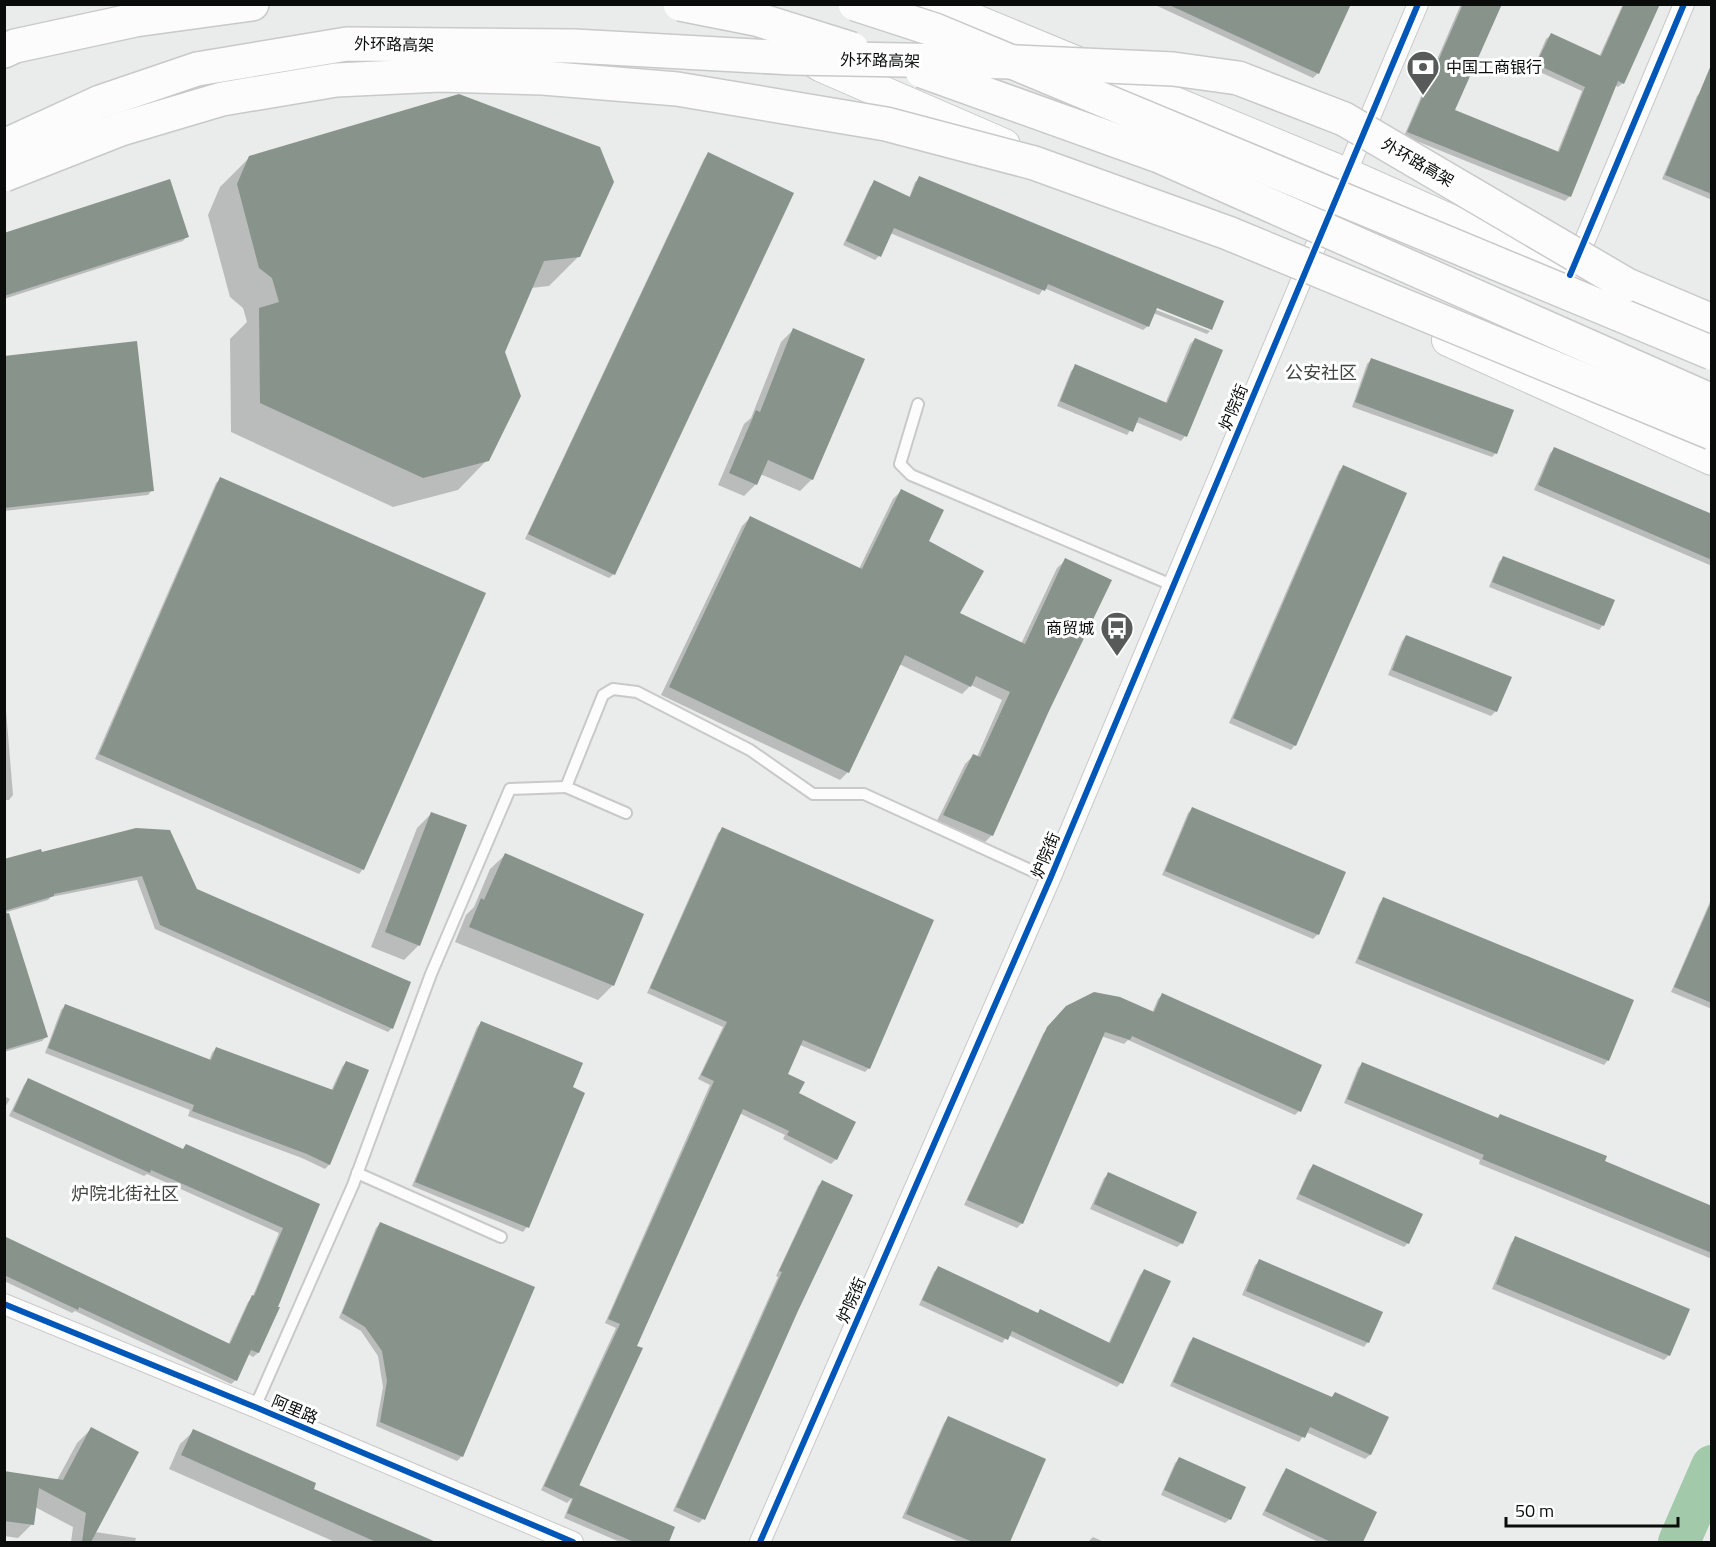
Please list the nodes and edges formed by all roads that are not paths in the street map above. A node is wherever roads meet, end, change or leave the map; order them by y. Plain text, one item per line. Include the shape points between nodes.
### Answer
1 (252, 4) edge
2 (680, 4) edge
3 (717, 4) edge
4 (855, 4) edge
5 (934, 4) edge
6 (1418, 4) edge
7 (1684, 4) edge
8 (4, 51) edge
9 (4, 146) edge
10 (1346, 174) junction
11 (4, 175) edge
12 (1570, 275) junction
13 (1304, 276) junction
14 (1712, 321) edge
15 (1712, 335) edge
16 (1712, 353) edge
17 (1712, 401) edge
18 (918, 404) dead end
19 (1712, 433) edge
20 (1712, 459) edge
21 (1172, 585) junction
22 (566, 787) junction
23 (626, 813) dead end
24 (1050, 879) junction
25 (357, 1173) junction
26 (501, 1238) dead end
27 (4, 1304) edge
28 (255, 1407) junction
29 (573, 1542) edge
30 (760, 1542) edge

1 - 8 highway via 135,20
2 - 17 highway, bridge via 756,19 923,71 1159,156
3 - 13 main road via 822,66
4 - 16 highway, bridge via 935,30
5 - 10 main road
6 - 10 street, 炉院街
7 - 12 street
9 - 14 highway, 外环路高架, bridge via 100,102 196,69 347,44 574,46 792,58 1173,69 1238,78 1344,119 1627,285
10 - 12 main road
10 - 13 street, 炉院街
11 - 19 highway, 外环路高架, bridge via 121,129 222,99 336,80 440,75 677,89 886,124 1034,163 1228,233
12 - 15 main road
13 - 20 main road
13 - 21 street, 炉院街
18 - 21 lane via 900,464 911,475
21 - 24 street, 炉院街
22 - 23 lane
22 - 24 lane via 603,695 613,689 637,692 750,750 813,794 864,794
22 - 25 lane via 510,789 431,974
24 - 30 street, 炉院街
25 - 26 lane
25 - 28 lane
27 - 28 street, 阿里路
28 - 29 street, 阿里路

